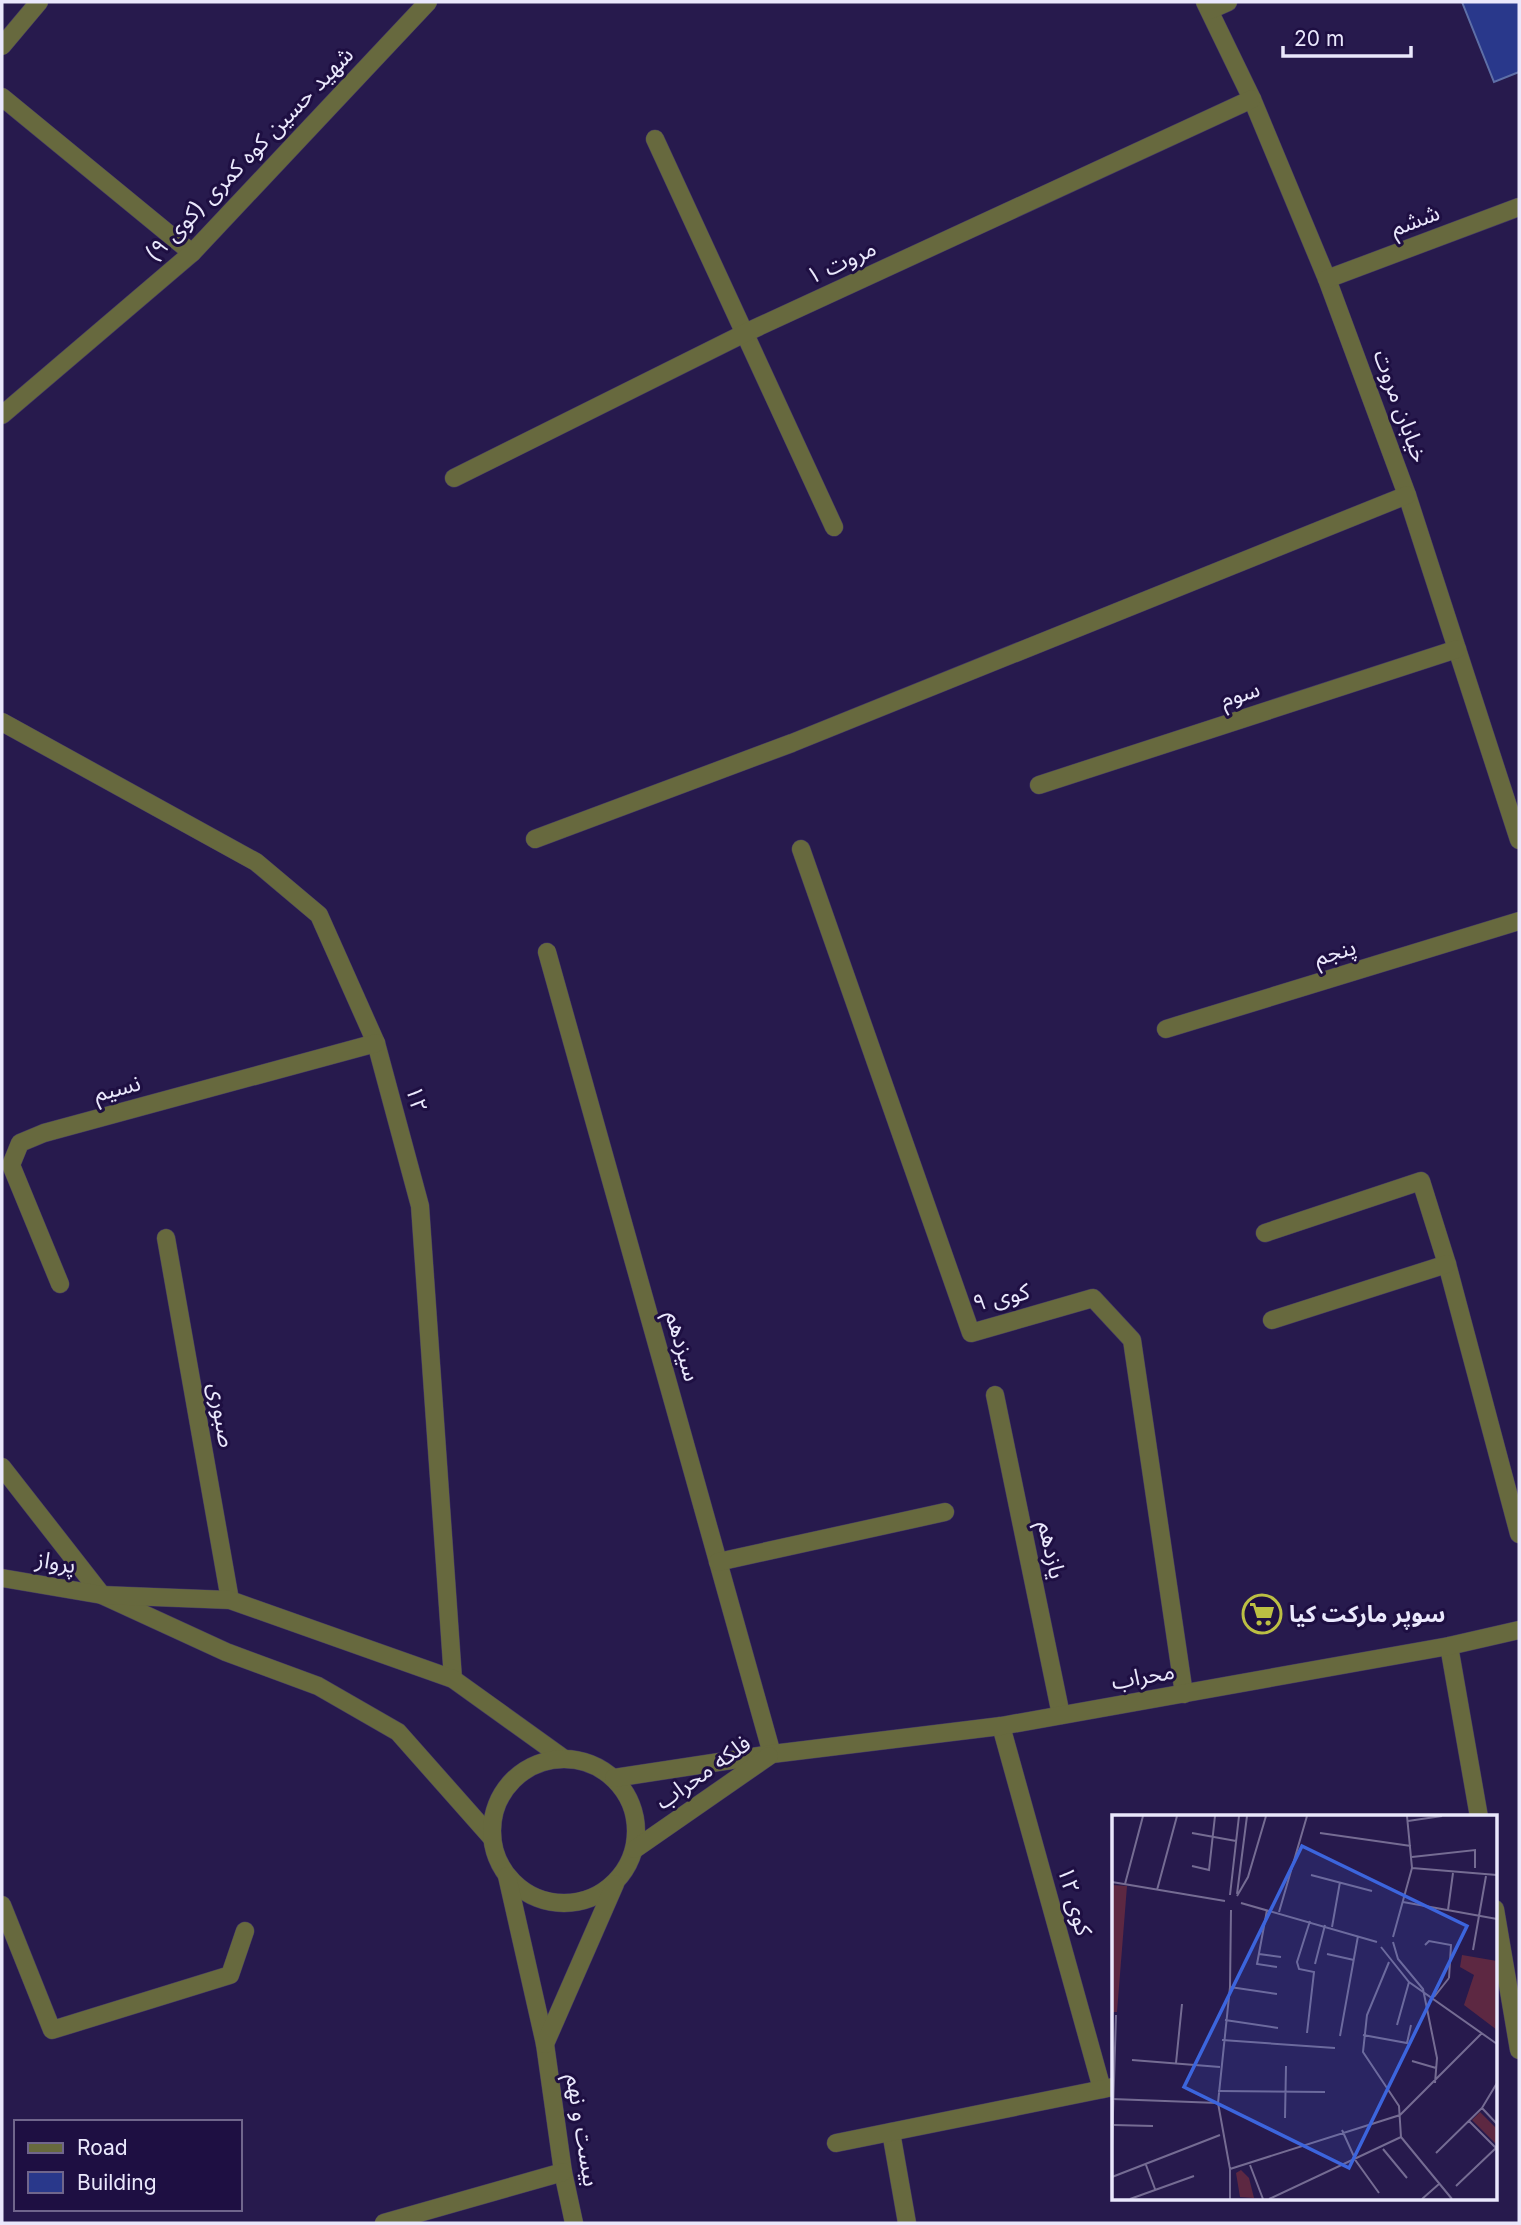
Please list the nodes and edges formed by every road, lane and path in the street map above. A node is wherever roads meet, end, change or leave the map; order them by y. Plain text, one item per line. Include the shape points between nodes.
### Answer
1 (39, 2) edge
2 (428, 2) edge
3 (1228, 2) edge
4 (1208, 6) edge
5 (2, 46) edge
6 (2, 97) edge
7 (1252, 99) junction
8 (655, 139) dead end
9 (1519, 207) edge
10 (192, 253) junction
11 (1327, 279) junction
12 (745, 333) junction
13 (2, 415) edge
14 (454, 478) dead end
15 (1407, 495) junction
16 (834, 527) dead end
17 (1457, 649) junction
18 (2, 722) edge
19 (1039, 785) dead end
20 (536, 839) dead end
21 (1519, 840) edge
22 (801, 849) dead end
23 (1519, 921) edge
24 (547, 952) dead end
25 (1166, 1029) dead end
26 (376, 1043) junction
27 (1265, 1233) dead end
28 (166, 1238) dead end
29 (1447, 1264) junction
30 (60, 1284) dead end
31 (1272, 1320) dead end
32 (995, 1395) dead end
33 (2, 1467) edge
34 (945, 1512) dead end
35 (1519, 1534) edge
36 (718, 1562) junction
37 (2, 1578) edge
38 (102, 1595) junction
39 (230, 1600) junction
40 (1519, 1630) edge
41 (1449, 1646) junction
42 (453, 1679) junction
43 (1184, 1694) junction
44 (1061, 1715) junction
45 (1001, 1726) junction
46 (772, 1754) junction
47 (563, 1758) junction
48 (614, 1778) junction
49 (1479, 1815) edge
50 (491, 1837) junction
51 (635, 1849) junction
52 (507, 1876) junction
53 (616, 1882) junction
54 (2, 1905) edge
55 (1496, 1915) edge
56 (245, 1931) dead end
57 (545, 2044) junction
58 (1519, 2050) edge
59 (1108, 2088) edge
60 (891, 2132) junction
61 (836, 2143) dead end
62 (563, 2172) junction
63 (384, 2223) edge
64 (574, 2223) edge
65 (907, 2223) edge

1 - 5 street
2 - 10 street, شهید حسین کوه کمری (کوی ۹)
3 - 4 street
4 - 7 street, خیابان مروت
6 - 10 street
7 - 11 street, خیابان مروت
7 - 12 street, مروت ۱
8 - 12 street
9 - 11 street, ششم
10 - 13 street, شهید حسین کوه کمری (کوی ۹)
11 - 15 street, خیابان مروت
12 - 14 street, مروت ۱
12 - 16 street
15 - 17 street, خیابان مروت
15 - 20 street via 792,743
17 - 19 street, سوم
17 - 21 street, خیابان مروت
18 - 26 street, ۱۲ via 256,862 319,915
22 - 43 street, کوی ۹ via 971,1333 1093,1298 1132,1340
23 - 25 street, پنجم
24 - 36 street, سیزدهم
26 - 30 street, نسیم via 20,1143 11,1165
26 - 42 street, ۱۲ via 420,1206
27 - 29 street via 1421,1181
28 - 39 street, صبوری
29 - 31 street
29 - 35 street
32 - 44 street, یازدهم
33 - 38 street
34 - 36 street
36 - 46 street, سیزدهم
37 - 38 street, پرواز
38 - 39 street
38 - 50 street via 226,1652 318,1686 398,1732
39 - 42 street
40 - 41 street, محراب
41 - 43 street, محراب
41 - 49 street
42 - 47 street
43 - 44 street, محراب
44 - 45 street, محراب
45 - 46 street, محراب
45 - 59 street, کوی ۱۲
46 - 48 street, فلکه محراب
46 - 51 street, فلکه محراب
47 - 48 street, فلکه محراب via 582,1760
47 - 50 street via 519,1774 503,1792
48 - 51 street, فلکه محراب via 634,1810
50 - 52 street, فلکه محراب
51 - 53 street, فلکه محراب
52 - 53 street, فلکه محراب via 525,1892 548,1902 572,1904 596,1897
52 - 57 street, فلکه محراب
53 - 57 street
54 - 56 street via 52,2030 230,1975
55 - 58 street
57 - 62 street, بیست و نهم
59 - 60 street
60 - 61 street
60 - 65 street
62 - 63 street
62 - 64 street, بیست و نهم

